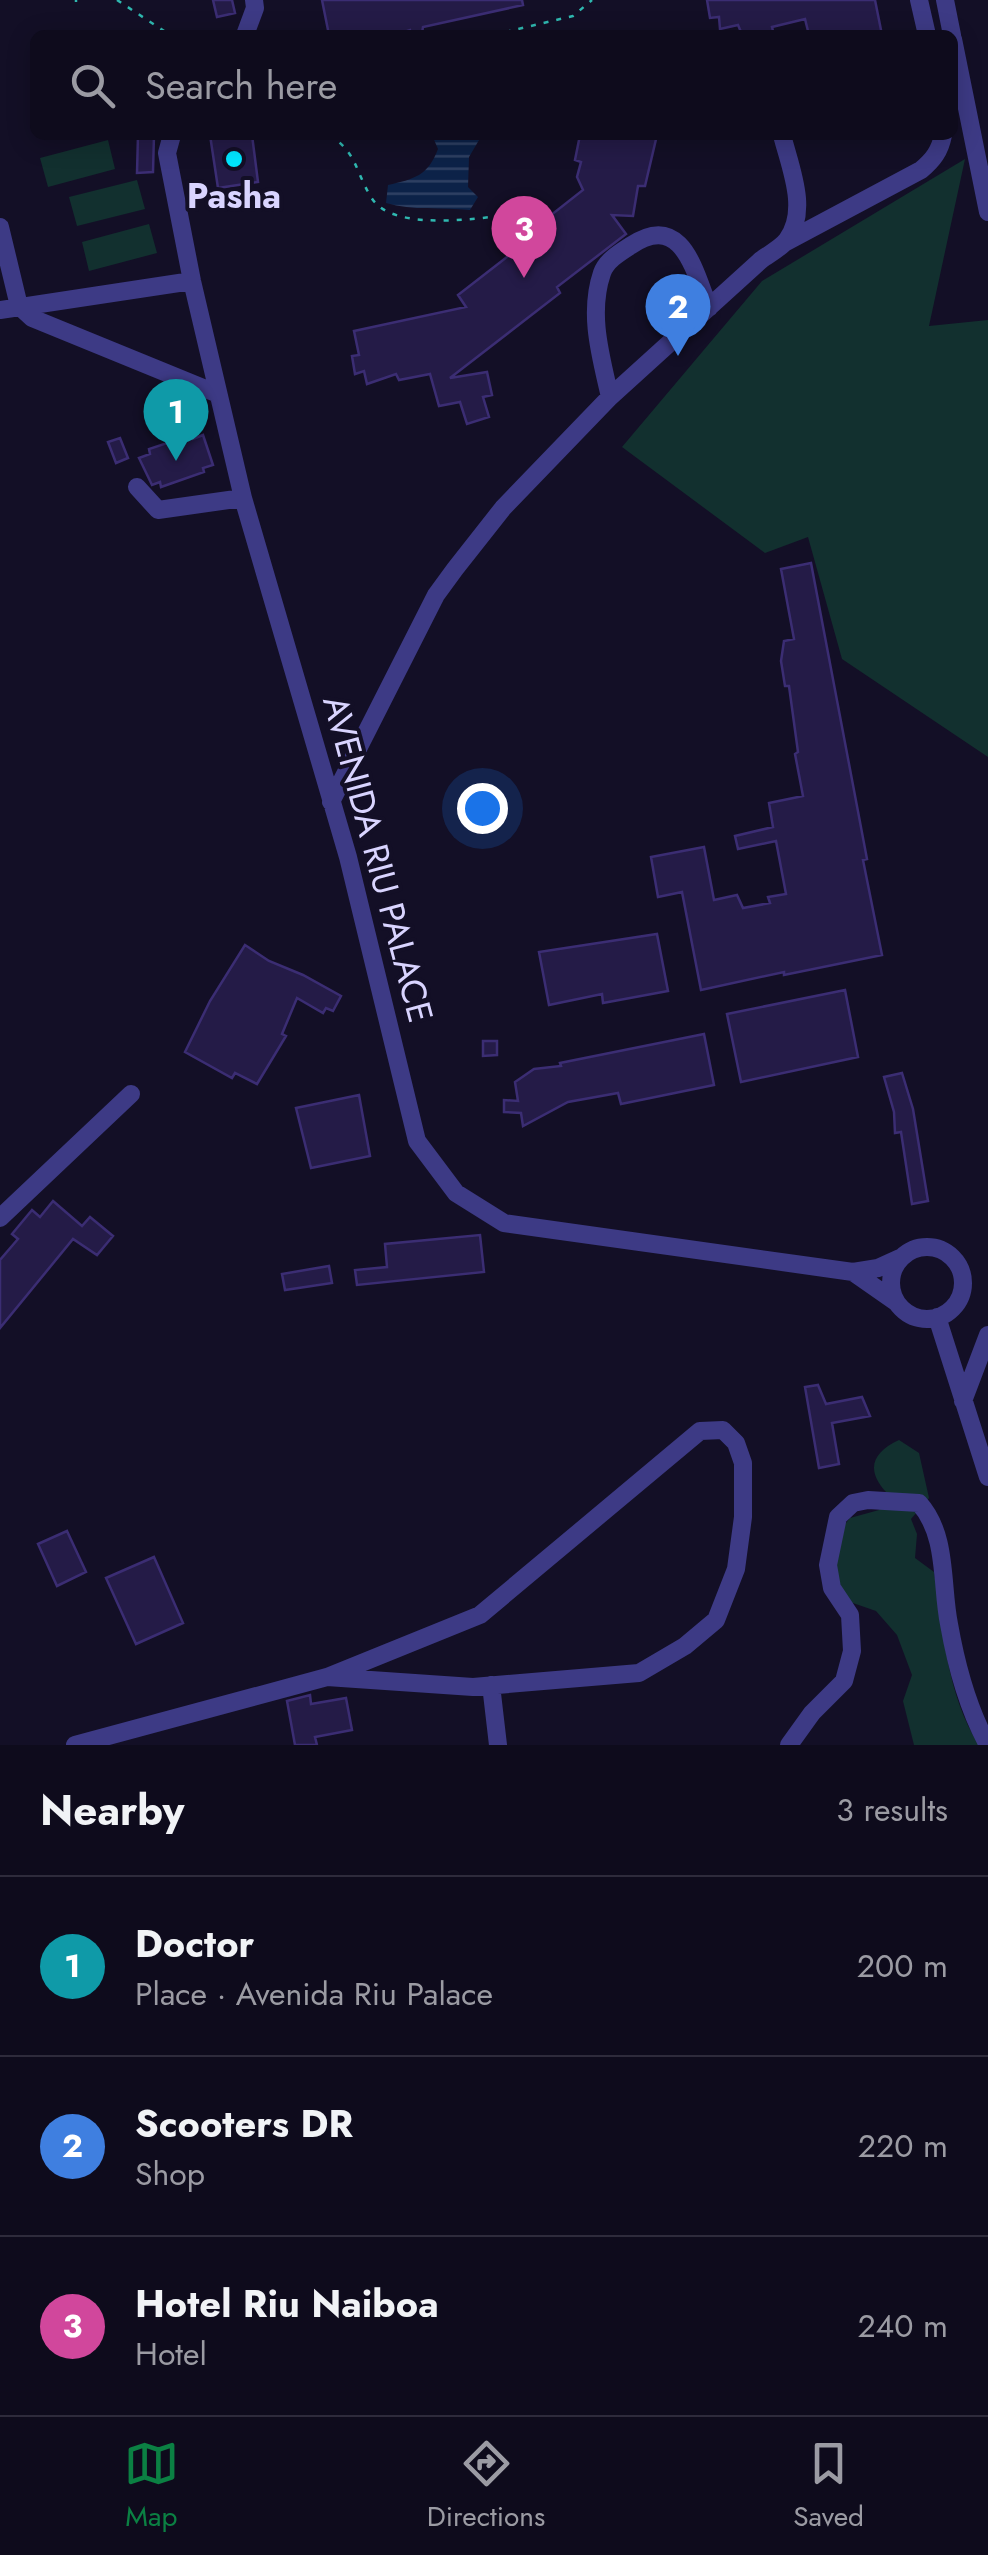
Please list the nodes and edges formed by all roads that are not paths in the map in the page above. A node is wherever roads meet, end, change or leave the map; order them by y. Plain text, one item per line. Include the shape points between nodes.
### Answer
1 (254, 0) edge
2 (920, 0) edge
3 (945, 0) edge
4 (246, 30) edge
5 (926, 30) edge
6 (951, 30) edge
7 (958, 62) edge
8 (171, 140) edge
9 (783, 140) edge
10 (940, 140) edge
11 (988, 212) edge
12 (0, 227) edge
13 (786, 242) junction
14 (192, 281) junction
15 (10, 308) edge
16 (709, 308) junction
17 (218, 394) junction
18 (610, 397) junction
19 (138, 487) dead end
20 (242, 498) junction
21 (331, 802) junction
22 (131, 1094) dead end
23 (0, 1218) edge
24 (900, 1258) junction
25 (853, 1272) junction
26 (896, 1302) junction
27 (936, 1318) junction
28 (988, 1335) edge
29 (963, 1401) junction
30 (988, 1478) edge
31 (327, 1677) junction
32 (491, 1685) junction
33 (75, 1745) edge
34 (498, 1745) edge
35 (789, 1745) edge
36 (988, 1745) edge

1 - 4 street
2 - 5 street
3 - 6 street
7 - 11 street
8 - 14 street, AVENIDA RIU PALACE
9 - 13 street via 798,203
10 - 13 street via 922,170
12 - 15 street
13 - 16 street
14 - 15 street
14 - 17 street, AVENIDA RIU PALACE
15 - 17 street
16 - 18 street
16 - 18 street via 688,256 672,238 640,240 607,264 596,330
17 - 20 street, AVENIDA RIU PALACE
18 - 21 street via 503,508 436,595
19 - 20 street via 158,510
20 - 21 street, AVENIDA RIU PALACE
21 - 25 street, AVENIDA RIU PALACE via 416,1141 456,1193 504,1223
22 - 23 street
24 - 25 street, AVENIDA RIU PALACE
24 - 26 street via 891,1280
24 - 27 street via 934,1247 954,1259 962,1293
25 - 26 street, AVENIDA RIU PALACE
26 - 27 street via 914,1316
27 - 29 street
28 - 29 street
29 - 30 street
31 - 32 street
31 - 32 street via 480,1615 700,1431 723,1430 744,1462 743,1518 736,1569 716,1620 640,1672
31 - 33 street
32 - 34 street
35 - 36 street via 844,1680 852,1650 850,1615 832,1588 828,1565 838,1516 868,1500 919,1503 929,1515 958,1666

